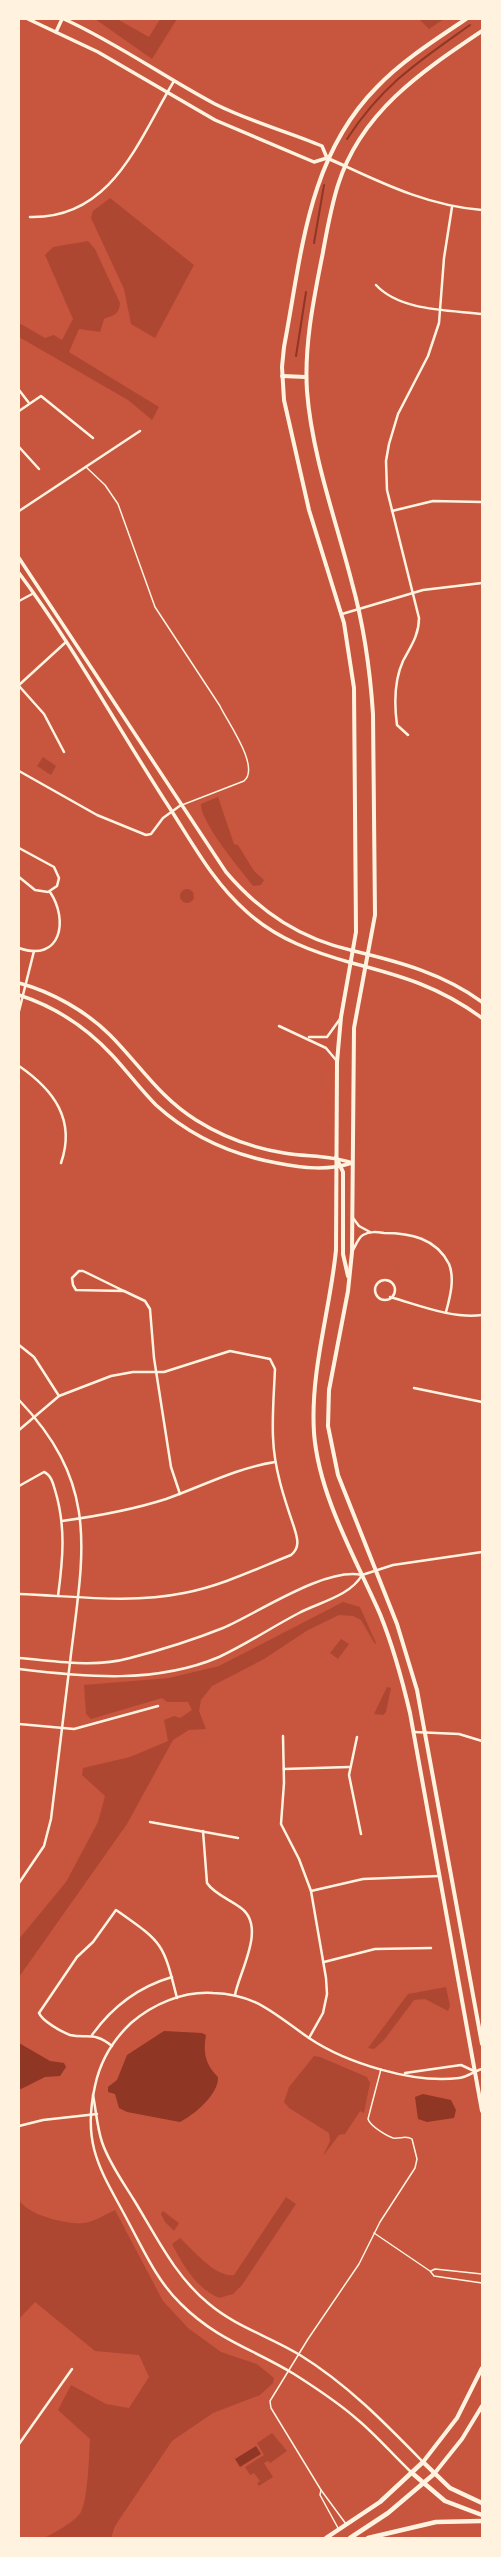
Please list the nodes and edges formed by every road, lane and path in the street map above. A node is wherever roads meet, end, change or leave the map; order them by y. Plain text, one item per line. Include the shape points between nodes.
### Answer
1 (28, 19) edge
2 (63, 19) edge
3 (466, 19) edge
4 (482, 31) edge
5 (56, 32) junction
6 (174, 80) junction
7 (166, 94) junction
8 (327, 158) junction
9 (345, 166) junction
10 (452, 207) junction
11 (482, 210) edge
12 (30, 217) dead end
13 (376, 285) dead end
14 (442, 309) junction
15 (482, 314) edge
16 (282, 376) junction
17 (306, 377) junction
18 (19, 390) edge
19 (28, 403) junction
20 (19, 410) edge
21 (140, 430) dead end
22 (93, 438) dead end
23 (19, 447) edge
24 (86, 466) junction
25 (39, 469) dead end
26 (482, 502) edge
27 (19, 511) edge
28 (392, 511) junction
29 (19, 558) edge
30 (19, 573) edge
31 (482, 583) edge
32 (414, 592) junction
33 (34, 593) junction
34 (19, 601) edge
35 (359, 609) junction
36 (342, 614) junction
37 (66, 642) junction
38 (19, 685) edge
39 (408, 735) dead end
40 (64, 752) dead end
41 (19, 771) edge
42 (181, 806) junction
43 (171, 811) junction
44 (19, 848) edge
45 (19, 877) edge
46 (50, 892) junction
47 (19, 948) edge
48 (34, 951) junction
49 (354, 951) junction
50 (369, 955) junction
51 (352, 963) junction
52 (366, 967) junction
53 (19, 983) edge
54 (27, 985) junction
55 (19, 995) edge
56 (24, 997) junction
57 (482, 1002) edge
58 (19, 1010) edge
59 (341, 1017) junction
60 (482, 1018) edge
61 (279, 1026) dead end
62 (307, 1037) junction
63 (337, 1062) junction
64 (19, 1066) edge
65 (336, 1157) junction
66 (61, 1163) dead end
67 (352, 1163) junction
68 (342, 1166) junction
69 (337, 1168) junction
70 (352, 1215) junction
71 (371, 1232) junction
72 (352, 1252) junction
73 (349, 1280) junction
74 (124, 1291) junction
75 (390, 1298) junction
76 (446, 1312) junction
77 (482, 1315) edge
78 (19, 1345) edge
79 (156, 1373) junction
80 (414, 1388) dead end
81 (59, 1396) junction
82 (19, 1400) edge
83 (482, 1402) edge
84 (35, 1416) junction
85 (19, 1430) edge
86 (275, 1462) junction
87 (19, 1486) edge
88 (180, 1494) junction
89 (81, 1519) junction
90 (62, 1521) junction
91 (482, 1552) edge
92 (375, 1569) junction
93 (362, 1575) junction
94 (19, 1594) edge
95 (58, 1596) junction
96 (79, 1597) junction
97 (19, 1658) edge
98 (70, 1662) junction
99 (19, 1669) edge
100 (68, 1675) junction
101 (158, 1706) dead end
102 (19, 1724) edge
103 (62, 1729) junction
104 (413, 1732) junction
105 (425, 1732) junction
106 (283, 1736) dead end
107 (357, 1737) dead end
108 (482, 1741) edge
109 (349, 1767) junction
110 (284, 1769) junction
111 (150, 1822) dead end
112 (203, 1831) junction
113 (361, 1834) dead end
114 (238, 1838) dead end
115 (439, 1876) junction
116 (19, 1883) edge
117 (310, 1892) junction
118 (432, 1948) dead end
119 (324, 1962) junction
120 (172, 1977) junction
121 (235, 1995) junction
122 (177, 1998) junction
123 (92, 2035) junction
124 (309, 2038) junction
125 (482, 2044) edge
126 (112, 2046) junction
127 (381, 2069) junction
128 (482, 2069) edge
129 (475, 2071) junction
130 (404, 2073) junction
131 (93, 2094) junction
132 (482, 2111) edge
133 (96, 2114) junction
134 (89, 2115) junction
135 (19, 2126) edge
136 (374, 2233) junction
137 (430, 2271) junction
138 (482, 2274) edge
139 (482, 2284) edge
140 (298, 2354) junction
141 (482, 2368) edge
142 (72, 2369) dead end
143 (288, 2371) junction
144 (482, 2406) edge
145 (19, 2444) edge
146 (423, 2462) junction
147 (412, 2473) junction
148 (434, 2474) junction
149 (424, 2484) junction
150 (321, 2490) junction
151 (482, 2503) edge
152 (482, 2515) edge
153 (482, 2521) edge
154 (347, 2525) junction
155 (339, 2530) junction
156 (326, 2538) edge
157 (350, 2538) edge
158 (368, 2538) edge

1 - 5 street
2 - 5 street
2 - 6 street via 104,39
3 - 8 main road via 415,53 377,86 341,132
4 - 9 main road via 423,71 392,98 368,126
5 - 7 street via 98,52
6 - 7 street
6 - 8 street via 248,120 322,146
7 - 8 street via 215,120 314,162
7 - 12 street via 124,165 100,195 65,214
8 - 9 street
8 - 16 main road via 316,189 300,264 284,347
9 - 10 street via 408,195
9 - 17 main road via 334,201 316,285 308,339
10 - 11 street
10 - 14 street via 444,258
13 - 14 street via 394,299
14 - 15 street
14 - 28 street via 428,356 398,414 389,444 386,475
16 - 17 main road
16 - 36 main road via 284,400 304,489
17 - 35 main road via 316,447
18 - 19 street
19 - 20 street
19 - 22 street via 41,396
21 - 24 street
23 - 25 street
24 - 27 street
24 - 42 lane via 105,485 118,504 155,607 229,720 238,736 249,769 249,776 244,781
26 - 28 street via 433,501
28 - 32 street
29 - 42 street
30 - 33 street
31 - 32 street via 444,586
32 - 35 street
32 - 39 street via 419,626 416,640 398,675 395,699 397,725
33 - 34 street
33 - 37 street
35 - 36 street
35 - 50 main road via 374,714 376,895
36 - 49 main road via 352,666 354,695 357,911
37 - 38 street
37 - 43 street
38 - 40 street via 44,714
41 - 43 street via 97,815 146,835 151,834
42 - 43 street
42 - 49 street via 226,872 254,902 298,932 318,942
43 - 51 street via 217,880 246,912 296,945
44 - 46 street via 56,870 59,882
45 - 46 street via 35,890
46 - 48 street via 60,910 60,931 50,946
47 - 48 street
48 - 54 street
49 - 50 street
49 - 51 main road
50 - 52 main road
50 - 57 street via 430,973
51 - 52 street
51 - 59 main road
52 - 60 street via 398,974 433,988
52 - 67 main road via 354,1028
53 - 54 street
54 - 56 street
54 - 65 street via 68,1004 100,1026 168,1100 210,1128 263,1149
55 - 56 street
56 - 58 street
56 - 69 street via 54,1009 83,1027 158,1106 205,1138 237,1153 268,1162
59 - 62 street via 327,1037
59 - 63 main road
61 - 62 street
62 - 63 street via 326,1048
63 - 65 main road
64 - 66 street via 46,1088 59,1108 67,1132 66,1148
65 - 67 street
65 - 68 main road
65 - 69 main road
67 - 68 street
67 - 70 main road
68 - 69 street
68 - 73 main road via 343,1254
69 - 93 main road via 336,1250 316,1368 314,1434 327,1491
70 - 71 street via 359,1226
70 - 72 main road
71 - 72 street via 359,1238
71 - 76 street via 414,1234 430,1242 442,1254 449,1265 452,1279
72 - 73 main road
73 - 92 main road via 329,1390 328,1426 338,1475
74 - 74 street via 83,1271 76,1272 72,1278 76,1290
74 - 79 street via 149,1305
75 - 75 street via 382,1299 377,1295 375,1289 380,1281 392,1283 394,1289
75 - 76 street
76 - 77 street
78 - 81 street via 34,1357
79 - 81 street via 122,1374
79 - 86 street via 230,1351 270,1359 275,1369
79 - 88 street via 170,1467
80 - 83 street
81 - 84 street
82 - 84 street
84 - 85 street
84 - 89 street via 64,1461 75,1490
86 - 88 street via 233,1471
86 - 96 street via 281,1490 298,1541 296,1550 290,1555 225,1582 185,1593 135,1598
87 - 90 street via 41,1472 48,1474 56,1492
88 - 89 street via 132,1509
89 - 90 street
89 - 96 street via 82,1561
90 - 95 street via 64,1548
91 - 92 street
92 - 93 street
92 - 105 main road via 408,1657
93 - 98 street via 350,1572 333,1577 270,1604 221,1629 132,1658 102,1663
93 - 100 street via 352,1588 284,1620 233,1650 198,1664 125,1676
93 - 104 main road via 393,1649
94 - 95 street
95 - 96 street
96 - 98 street
97 - 98 street
98 - 100 street
99 - 100 street
100 - 103 street
101 - 103 street via 87,1727
102 - 103 street
103 - 116 street via 48,1832 38,1857
104 - 105 street
104 - 115 main road
105 - 108 street via 458,1734
105 - 125 main road
106 - 110 street
107 - 109 street
109 - 110 street
109 - 113 street via 349,1780
110 - 117 street via 282,1830 298,1859
111 - 112 street
112 - 114 street
112 - 121 street via 207,1883 242,1909 250,1923 250,1952 239,1977
115 - 117 street via 363,1879
115 - 129 main road
117 - 119 street
118 - 119 street via 375,1950
119 - 124 street via 325,2005 319,2023
120 - 122 street
120 - 123 street via 147,1986 127,1998 109,2014
120 - 123 street via 165,1954 157,1940 116,1910 93,1942 77,1957 40,2013 66,2033
121 - 122 street via 202,1993
121 - 124 street via 269,2008
122 - 126 street via 154,2007 138,2018
123 - 126 street
124 - 127 street via 346,2058
126 - 131 street via 99,2070
127 - 130 street
127 - 136 lane via 368,2117 369,2123 390,2137 412,2139 417,2162
128 - 129 street
129 - 130 street via 461,2065
129 - 130 street via 464,2078 449,2079 428,2079
129 - 132 main road
131 - 133 street
131 - 134 street
133 - 134 street
133 - 140 street via 102,2142 109,2159 184,2280 207,2303 227,2318
134 - 135 street via 43,2120
134 - 143 street via 90,2138 100,2167 150,2263 169,2291 192,2315 215,2333
136 - 137 lane
136 - 140 lane via 359,2264
137 - 138 lane via 435,2269
137 - 139 lane via 434,2276
140 - 143 lane
140 - 146 street via 361,2401
141 - 146 main road via 457,2418
142 - 145 street
143 - 147 street via 359,2421
143 - 150 lane via 270,2405
144 - 148 main road via 462,2439
146 - 147 highway
146 - 148 highway
147 - 149 highway
147 - 154 highway via 380,2502
148 - 149 highway
148 - 151 highway via 456,2492
149 - 152 highway via 452,2504
149 - 157 highway via 388,2513
150 - 154 lane
150 - 155 lane via 320,2495
153 - 158 highway via 436,2522
154 - 155 highway
155 - 156 highway

